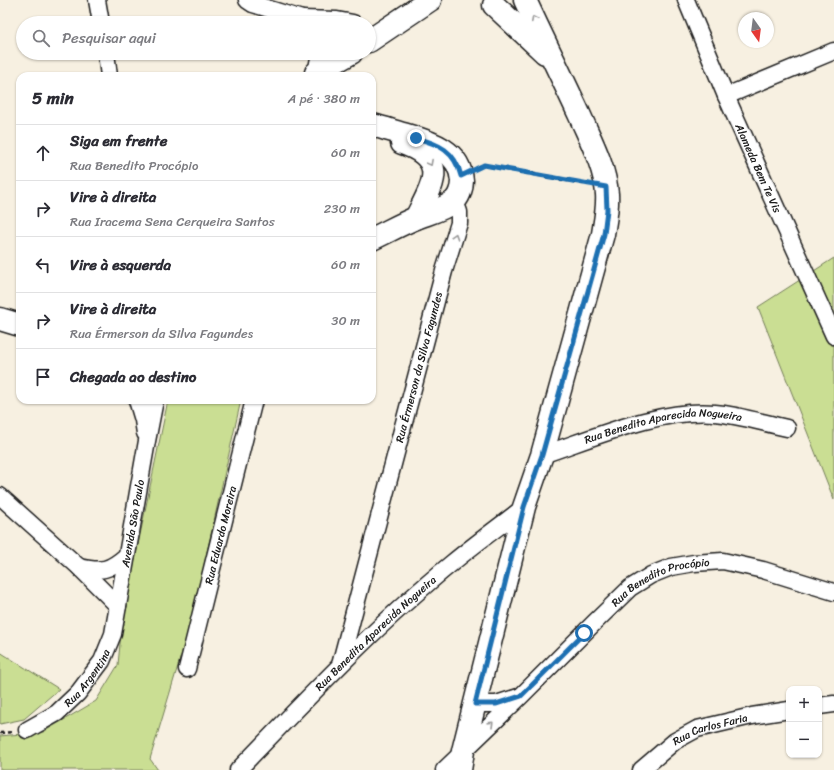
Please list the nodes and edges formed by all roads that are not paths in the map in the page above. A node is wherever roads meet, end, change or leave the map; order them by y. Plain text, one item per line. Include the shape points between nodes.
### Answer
1 (97, 0) edge
2 (247, 0) edge
3 (430, 0) edge
4 (525, 0) edge
5 (686, 0) edge
6 (491, 2) edge
7 (100, 16) edge
8 (290, 16) edge
9 (376, 33) edge
10 (834, 51) edge
11 (107, 60) edge
12 (338, 60) edge
13 (342, 60) edge
14 (554, 62) junction
15 (320, 71) edge
16 (108, 72) edge
17 (726, 96) junction
18 (376, 126) edge
19 (376, 136) edge
20 (454, 201) junction
21 (416, 218) junction
22 (376, 237) edge
23 (0, 319) edge
24 (16, 324) edge
25 (834, 336) edge
26 (138, 404) edge
27 (154, 404) edge
28 (253, 404) edge
29 (787, 428) dead end
30 (146, 441) junction
31 (542, 455) junction
32 (0, 496) edge
33 (524, 507) junction
34 (127, 555) junction
35 (79, 567) junction
36 (834, 592) edge
37 (118, 606) junction
38 (340, 665) junction
39 (187, 669) dead end
40 (521, 696) junction
41 (475, 704) junction
42 (834, 704) edge
43 (822, 706) edge
44 (786, 710) edge
45 (27, 730) dead end
46 (462, 761) edge
47 (238, 770) edge
48 (444, 770) edge
49 (641, 770) edge

1 - 7 street
2 - 8 street
3 - 9 main road
14 -> 4 main road
5 - 17 street, Alameda Bem Te Vis
6 - 14 main road
10 - 17 street
11 - 16 street
12 - 15 main road
13 - 15 main road
14 - 31 main road via 591,140 606,187 607,210 604,234
17 - 25 street, Alameda Bem Te Vis
18 - 20 main road via 430,142 452,156 459,166 462,185
19 -> 21 main road via 415,149 426,156 433,165 434,177 431,188
20 - 21 main road via 436,212
38 -> 20 street, Rua Érmerson da Silva Fagundes via 444,271 459,223 459,212
21 - 22 main road
23 - 24 main road
26 - 30 street, Avenida São Paulo
27 - 30 street, Avenida São Paulo
28 - 39 street, Rua Eduardo Moreira
29 - 31 street, Rua Benedito Aparecida Nogueira via 715,413 692,412 648,420
30 - 34 street, Avenida São Paulo
31 - 33 main road
32 - 35 street
33 - 38 street, Rua Benedita Aparecida Nogueira via 452,563
33 - 41 main road
34 - 35 street via 117,564 97,571
34 - 37 street, Avenida São Paulo
35 - 37 street
36 - 40 street, Rua Benedito Procópio via 763,570 723,561 671,567 630,588
37 - 45 street, Rua Argentina via 113,634 102,661 78,693 57,713
38 - 47 street, Rua Benedita Aparecida Nogueira
40 - 41 street, Rua Benedito Procópio via 496,704
46 -> 40 street, Rua Benedito Procópio
41 - 46 main road
42 - 43 street
44 - 49 street, Rua Carlos Faria via 697,729 675,741
46 - 48 street, Rua Benedito Procópio

